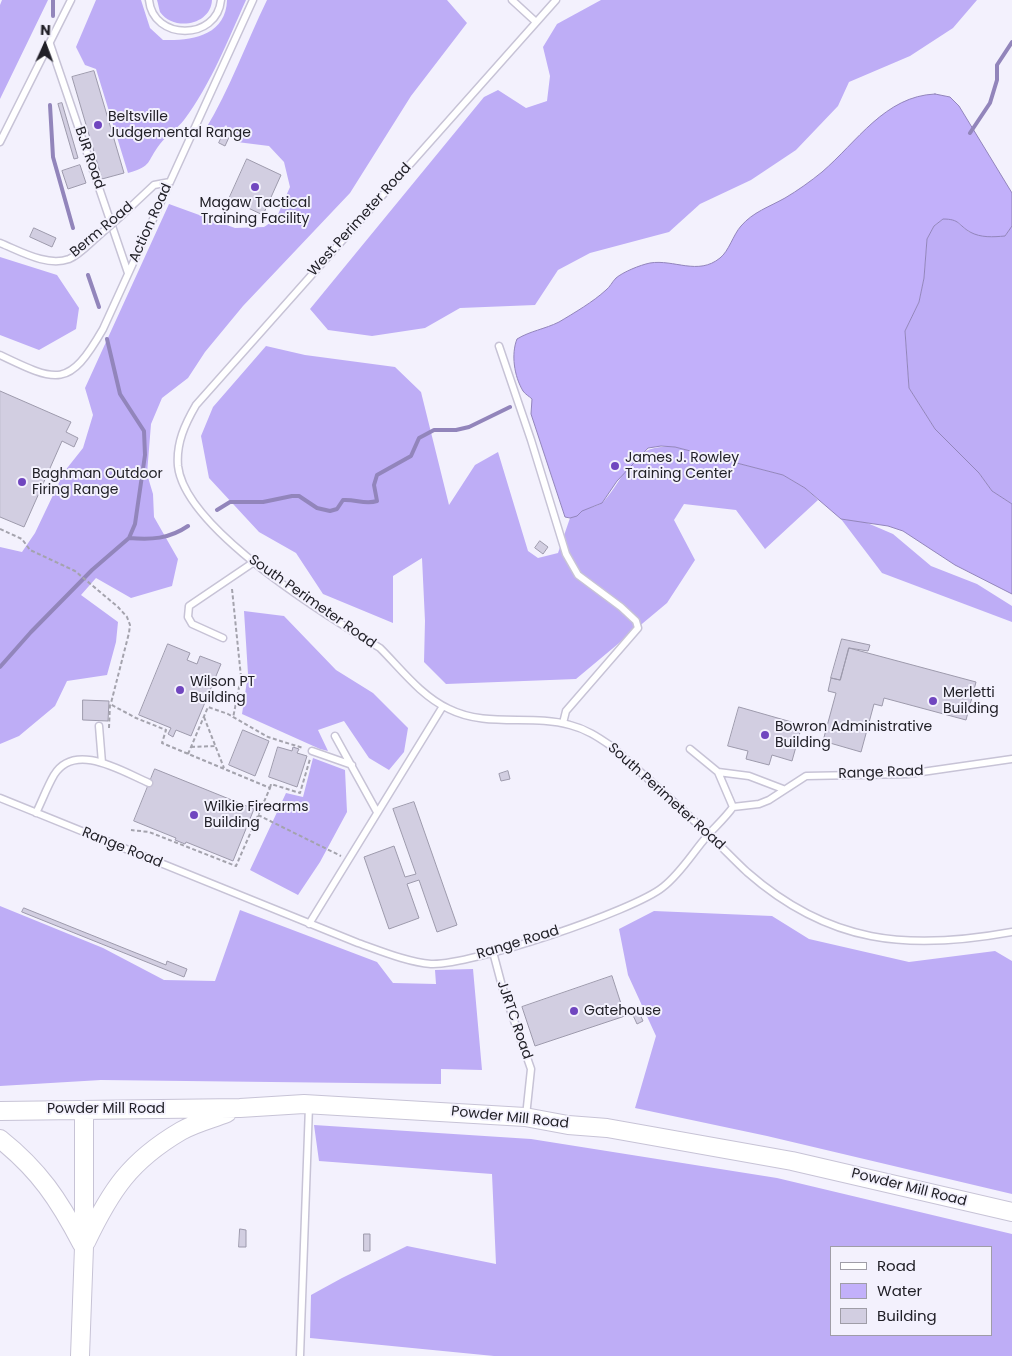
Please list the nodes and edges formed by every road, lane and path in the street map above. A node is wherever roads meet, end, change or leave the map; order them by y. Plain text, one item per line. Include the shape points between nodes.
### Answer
1 (71, 0) edge
2 (149, 0) edge
3 (221, 0) edge
4 (254, 0) edge
5 (512, 0) edge
6 (556, 0) edge
7 (536, 22) junction
8 (50, 44) junction
9 (0, 142) edge
10 (170, 182) junction
11 (0, 243) edge
12 (128, 273) junction
13 (499, 346) dead end
14 (0, 355) edge
15 (179, 448) joint
16 (0, 530) edge
17 (254, 562) junction
18 (231, 577) junction
19 (223, 638) dead end
20 (110, 704) junction
21 (443, 706) junction
22 (204, 717) junction
23 (233, 718) junction
24 (563, 723) junction
25 (99, 726) dead end
26 (335, 736) dead end
27 (100, 739) junction
28 (215, 746) junction
29 (191, 747) junction
30 (690, 749) dead end
31 (312, 751) junction
32 (188, 754) junction
33 (1012, 759) edge
34 (102, 763) junction
35 (352, 766) junction
36 (224, 768) junction
37 (718, 772) junction
38 (149, 782) dead end
39 (270, 788) junction
40 (783, 789) junction
41 (0, 798) edge
42 (733, 807) junction
43 (377, 812) junction
44 (36, 813) junction
45 (258, 815) junction
46 (131, 830) dead end
47 (708, 834) junction
48 (349, 860) junction
49 (309, 924) junction
50 (1012, 932) edge
51 (493, 952) junction
52 (308, 1105) junction
53 (240, 1108) junction
54 (84, 1110) junction
55 (0, 1111) edge
56 (526, 1117) junction
57 (0, 1139) edge
58 (1012, 1212) edge
59 (84, 1247) junction
60 (80, 1356) edge
61 (300, 1356) edge

1 - 8 lane
2 - 3 lane via 153,14 161,24 184,32 206,25 215,16
4 - 10 lane, Action Road
5 - 7 lane
6 - 7 lane, West Perimeter Road
7 - 15 lane, West Perimeter Road via 196,405 185,423
8 - 9 lane
8 - 12 lane, BJR Road
10 - 11 lane, Berm Road, bridge via 154,185 97,237 71,258 60,262 32,257
10 - 12 lane, Action Road
12 - 14 lane, Action Road via 94,344 70,372 47,374
13 - 24 lane via 566,554 578,575 621,607 636,621 638,628 566,711
15 - 17 lane, South Perimeter Road via 178,466 188,495 207,520
16 - 20 path via 22,539 30,550 75,572 118,607 130,625
17 - 18 lane
17 - 21 lane, South Perimeter Road via 380,648 414,683
18 - 19 lane via 189,606 188,617 192,624
18 - 23 path via 241,677
20 - 27 path via 109,736
20 - 32 path via 166,730 162,742
21 - 24 lane, South Perimeter Road via 480,718
21 - 43 lane
22 - 23 path via 208,707
22 - 28 path
22 - 29 path
23 - 31 path via 268,737
24 - 47 lane, South Perimeter Road via 582,728 611,746
25 - 27 lane
26 - 35 lane
27 - 34 lane
28 - 29 path
28 - 36 path
29 - 32 path
30 - 37 lane
31 - 35 lane
31 - 39 path via 300,793 271,784
32 - 36 path
33 - 40 lane, Range Road via 908,774 806,776
34 - 38 lane
34 - 44 lane via 78,759 62,766 54,774
35 - 43 lane
36 - 39 path
37 - 40 lane via 749,776
37 - 42 lane
39 - 45 path
40 - 42 lane, Range Road via 759,804
41 - 44 lane, Range Road
42 - 47 lane, Range Road
43 - 48 lane
44 - 49 lane, Range Road
45 - 46 path via 236,866 149,832
45 - 48 path
47 - 50 lane, South Perimeter Road via 747,872 776,894 815,919 843,929 922,943
47 - 51 lane, Range Road via 681,869 649,897 605,916
48 - 49 lane
49 - 51 lane, Range Road via 358,943 432,964
51 - 56 lane, JJRTC Road via 531,1069
52 - 53 main road, Powder Mill Road
52 - 56 main road, Powder Mill Road
52 - 61 lane
53 - 54 main road, Powder Mill Road
53 - 59 main road via 182,1130 148,1154 119,1182
54 - 55 main road, Powder Mill Road
54 - 59 main road
56 - 58 main road, Powder Mill Road via 792,1161
57 - 59 main road via 45,1182
59 - 60 main road

